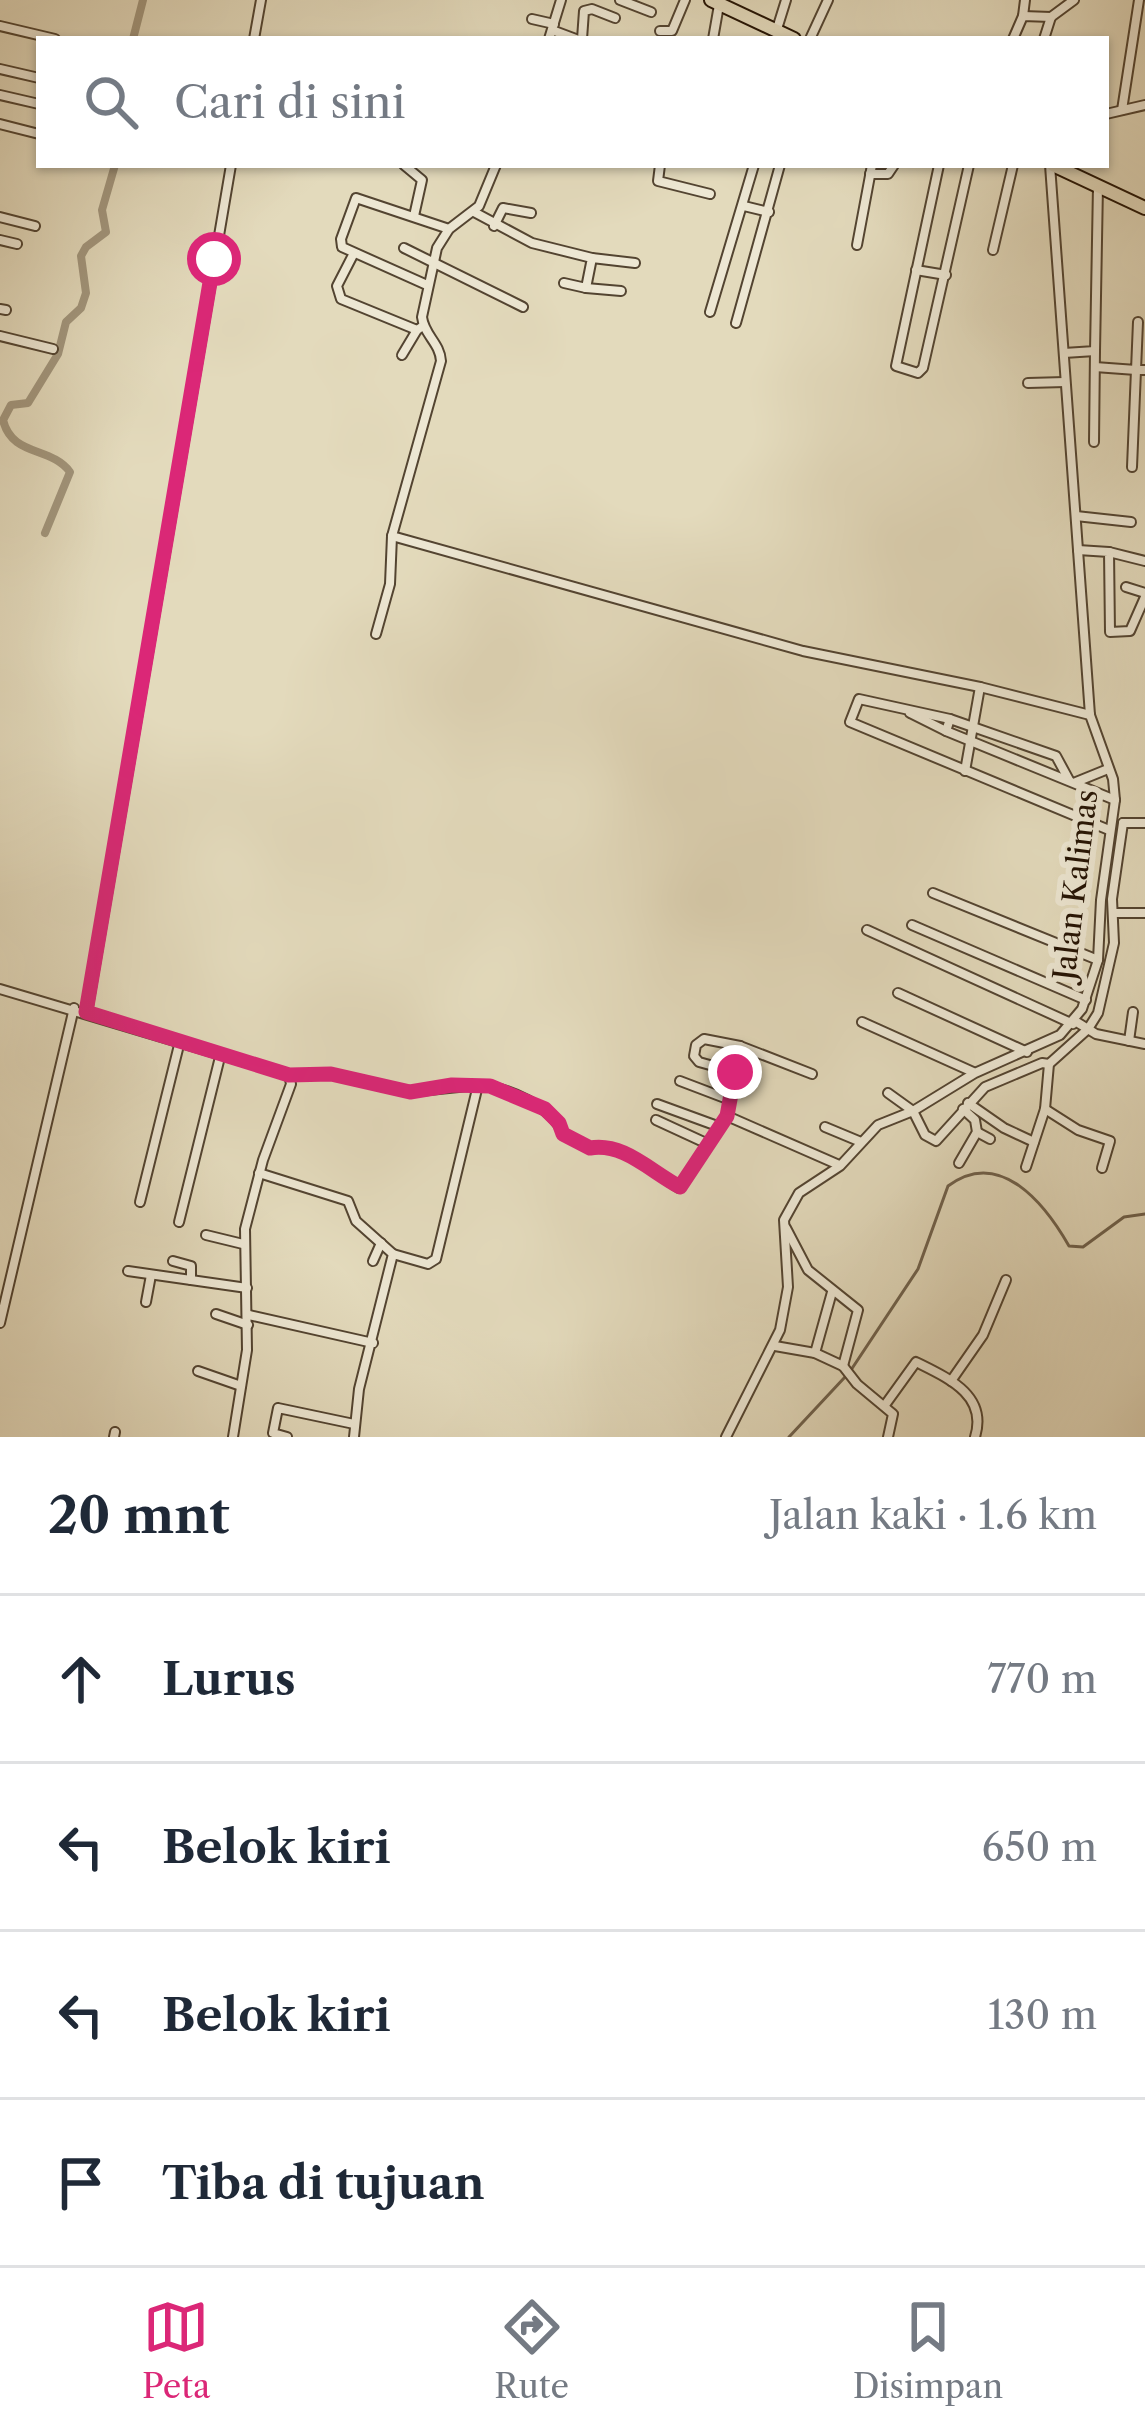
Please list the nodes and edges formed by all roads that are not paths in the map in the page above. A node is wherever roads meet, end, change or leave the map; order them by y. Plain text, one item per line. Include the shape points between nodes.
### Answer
1 (261, 0) edge
2 (561, 0) edge
3 (620, 0) edge
4 (685, 0) edge
5 (786, 0) edge
6 (828, 0) edge
7 (1025, 0) edge
8 (1074, 0) edge
9 (1139, 0) edge
10 (715, 2) edge
11 (639, 3) edge
12 (651, 12) dead end
13 (1023, 16) junction
14 (1051, 17) junction
15 (614, 18) dead end
16 (532, 20) dead end
17 (0, 26) edge
18 (552, 31) edge
19 (660, 31) dead end
20 (776, 31) junction
21 (42, 36) edge
22 (255, 36) edge
23 (580, 36) edge
24 (712, 36) edge
25 (787, 36) edge
26 (811, 36) edge
27 (1014, 36) edge
28 (1046, 36) edge
29 (0, 69) edge
30 (36, 77) edge
31 (0, 94) edge
32 (1144, 102) edge
33 (36, 103) edge
34 (1122, 110) junction
35 (1109, 113) edge
36 (0, 124) edge
37 (36, 133) edge
38 (230, 168) edge
39 (408, 168) edge
40 (495, 168) edge
41 (660, 168) edge
42 (753, 168) edge
43 (779, 168) edge
44 (938, 168) edge
45 (968, 168) edge
46 (1012, 168) edge
47 (1051, 168) edge
48 (1058, 168) edge
49 (871, 170) edge
50 (1098, 186) junction
51 (710, 194) dead end
52 (744, 206) junction
53 (1145, 208) edge
54 (474, 212) junction
55 (769, 212) junction
56 (532, 213) dead end
57 (414, 216) junction
58 (0, 217) edge
59 (35, 226) dead end
60 (494, 226) junction
61 (448, 229) junction
62 (0, 239) edge
63 (17, 244) dead end
64 (856, 245) dead end
65 (404, 248) dead end
66 (993, 250) dead end
67 (354, 253) junction
68 (592, 258) junction
69 (434, 260) junction
70 (635, 263) dead end
71 (916, 270) junction
72 (946, 275) junction
73 (564, 283) dead end
74 (427, 285) junction
75 (586, 288) junction
76 (621, 291) dead end
77 (523, 307) dead end
78 (710, 312) dead end
79 (1138, 322) dead end
80 (736, 323) dead end
81 (420, 328) junction
82 (0, 336) edge
83 (53, 349) dead end
84 (1095, 351) junction
85 (1064, 352) junction
86 (402, 355) dead end
87 (1095, 367) junction
88 (1141, 370) edge
89 (1065, 382) junction
90 (1028, 383) dead end
91 (1094, 442) dead end
92 (1132, 467) dead end
93 (1076, 516) junction
94 (1131, 522) dead end
95 (392, 536) junction
96 (1078, 550) junction
97 (1108, 553) junction
98 (1145, 561) edge
99 (1126, 587) dead end
100 (1145, 595) edge
101 (376, 634) dead end
102 (980, 687) junction
103 (899, 708) junction
104 (1090, 715) junction
105 (950, 719) junction
106 (972, 725) junction
107 (946, 731) junction
108 (971, 740) junction
109 (1108, 769) junction
110 (965, 771) junction
111 (1072, 782) junction
112 (1115, 800) junction
113 (1116, 823) junction
114 (1145, 823) edge
115 (932, 893) dead end
116 (1115, 913) junction
117 (1145, 913) edge
118 (912, 925) dead end
119 (867, 931) dead end
120 (1098, 960) junction
121 (0, 989) edge
122 (898, 993) dead end
123 (1086, 1000) junction
124 (74, 1009) junction
125 (86, 1012) junction
126 (1133, 1012) dead end
127 (862, 1022) dead end
128 (1080, 1025) junction
129 (180, 1041) junction
130 (1129, 1041) junction
131 (1145, 1044) edge
132 (740, 1046) junction
133 (1027, 1052) junction
134 (221, 1053) junction
135 (1049, 1064) junction
136 (735, 1072) junction
137 (975, 1072) junction
138 (812, 1074) dead end
139 (289, 1075) junction
140 (680, 1081) dead end
141 (478, 1085) junction
142 (888, 1093) dead end
143 (967, 1093) junction
144 (730, 1100) junction
145 (657, 1104) dead end
146 (1045, 1109) junction
147 (915, 1115) junction
148 (727, 1116) junction
149 (656, 1120) dead end
150 (720, 1127) junction
151 (825, 1127) dead end
152 (977, 1132) junction
153 (990, 1139) dead end
154 (860, 1142) junction
155 (1034, 1142) junction
156 (708, 1144) junction
157 (959, 1163) dead end
158 (840, 1166) junction
159 (1026, 1167) dead end
160 (1102, 1168) dead end
161 (260, 1173) junction
162 (140, 1202) dead end
163 (784, 1220) junction
164 (179, 1222) dead end
165 (206, 1235) dead end
166 (381, 1243) junction
167 (243, 1244) junction
168 (393, 1254) junction
169 (173, 1261) dead end
170 (374, 1261) dead end
171 (128, 1271) dead end
172 (151, 1275) junction
173 (191, 1280) junction
174 (1006, 1280) dead end
175 (247, 1288) junction
176 (832, 1292) junction
177 (146, 1302) dead end
178 (216, 1314) dead end
179 (248, 1320) junction
180 (0, 1323) edge
181 (373, 1343) junction
182 (775, 1346) junction
183 (815, 1353) junction
184 (904, 1354) dead end
185 (916, 1362) junction
186 (844, 1367) junction
187 (198, 1371) dead end
188 (952, 1381) junction
189 (242, 1386) junction
190 (884, 1405) junction
191 (354, 1424) junction
192 (233, 1437) edge
193 (287, 1437) edge
194 (354, 1437) edge
195 (726, 1437) edge
196 (888, 1437) edge
197 (975, 1437) edge

1 - 22 street
2 - 18 street
3 - 11 street
4 - 19 street via 672,31
5 - 20 street
6 - 26 street
7 - 13 street
8 - 14 street
9 - 34 street
10 - 20 highway
10 - 24 street
11 - 12 street
13 - 14 street
13 - 27 street
14 - 28 street
15 - 23 street via 584,11
16 - 18 street
17 - 21 street
20 - 25 highway
29 - 30 street
31 - 33 street
32 - 34 street
34 - 35 street
36 - 37 street
38 - 125 street
39 - 57 street via 422,180
40 - 54 street
41 - 51 street via 658,181
42 - 52 street
43 - 55 street
44 - 71 street
45 - 72 street
46 - 66 street
47 - 85 street, Jalan Kalimas
48 - 50 highway
49 - 64 street
50 - 53 highway
50 - 84 street
52 - 55 street
52 - 78 street
54 - 60 street
54 - 61 street
55 - 80 street
56 - 60 street via 503,208
57 - 61 street
57 - 67 street via 358,197 340,243
58 - 59 street
60 - 68 street
61 - 69 street
62 - 63 street
65 - 69 street
67 - 74 street
67 - 81 street via 337,286 341,299
68 - 70 street
68 - 75 street
69 - 74 street
69 - 77 street
71 - 72 street
71 - 72 street via 896,365 918,373
73 - 75 street
74 - 81 street
75 - 76 street
79 - 88 street
81 - 86 street
81 - 95 street via 440,350 440,368
82 - 83 street
84 - 85 street
84 - 87 street
85 - 89 street, Jalan Kalimas
87 - 88 street
87 - 91 street
88 - 92 street
89 - 90 street
89 - 93 street, Jalan Kalimas
93 - 94 street
93 - 96 street, Jalan Kalimas
95 - 101 street
95 - 102 street via 803,651
96 - 97 street
96 - 104 street, Jalan Kalimas
97 - 98 street
97 - 100 street via 1110,632 1130,631
99 - 100 street
102 - 104 street
102 - 106 street
103 - 105 street
103 - 107 street
103 - 110 street via 859,699 850,722
104 - 109 street, Jalan Kalimas
105 - 106 street
105 - 107 street
106 - 108 street
106 - 111 street via 1056,756
107 - 108 street
108 - 110 street
108 - 111 street
109 - 111 street
109 - 112 street, Jalan Kalimas
110 - 113 street
111 - 112 street
112 - 113 street, Jalan Kalimas
113 - 114 street
113 - 116 street
113 - 120 street, Jalan Kalimas
115 - 120 street
116 - 117 street
116 - 128 street via 1098,1013
118 - 123 street
119 - 128 street
120 - 123 street, Jalan Kalimas
121 - 124 street
122 - 133 street
123 - 128 street, Jalan Kalimas
124 - 125 street
124 - 180 street
125 - 129 street
126 - 130 street
127 - 137 street
128 - 130 street
128 - 133 street, Jalan Kalimas
128 - 135 street
129 - 134 street
129 - 162 street
130 - 131 street
132 - 136 street
132 - 136 street via 704,1039 695,1045 699,1062
132 - 138 street
133 - 137 street, Jalan Kalimas
134 - 139 street
134 - 164 street
135 - 143 street
135 - 146 street
136 - 144 street
137 - 143 street, Jalan Kalimas
139 - 141 street via 331,1074 410,1092
139 - 161 street
140 - 144 street
141 - 156 street via 545,1109 563,1134 629,1153 680,1187
141 - 168 street via 436,1259
142 - 147 street
143 - 147 street, Jalan Kalimas
143 - 147 street via 936,1141
143 - 152 street
143 - 155 street via 1004,1128
144 - 148 street
145 - 150 street
146 - 155 street
146 - 160 street via 1110,1141
147 - 154 street, Jalan Kalimas via 878,1125
148 - 150 street
148 - 158 street
149 - 156 street
150 - 156 street
151 - 154 street
152 - 153 street
152 - 157 street
154 - 158 street, Jalan Kalimas
155 - 159 street
158 - 163 street, Jalan Kalimas via 799,1192
161 - 166 street via 348,1201 356,1221
161 - 167 street
163 - 176 street via 808,1270
163 - 182 street via 788,1287
165 - 167 street
166 - 168 street
166 - 170 street
167 - 175 street
168 - 181 street
169 - 173 street via 191,1266
171 - 172 street
172 - 173 street
172 - 177 street
173 - 175 street
174 - 188 street
175 - 179 street
176 - 183 street
176 - 186 street via 858,1310
178 - 179 street
179 - 181 street
179 - 189 street
181 - 191 street
182 - 183 street
182 - 195 street
183 - 186 street
184 - 185 street
185 - 188 street
185 - 190 street
186 - 190 street
187 - 189 street
188 - 197 street via 975,1403
189 - 192 street
190 - 196 street via 893,1414
191 - 193 street via 278,1408 273,1433
191 - 194 street

